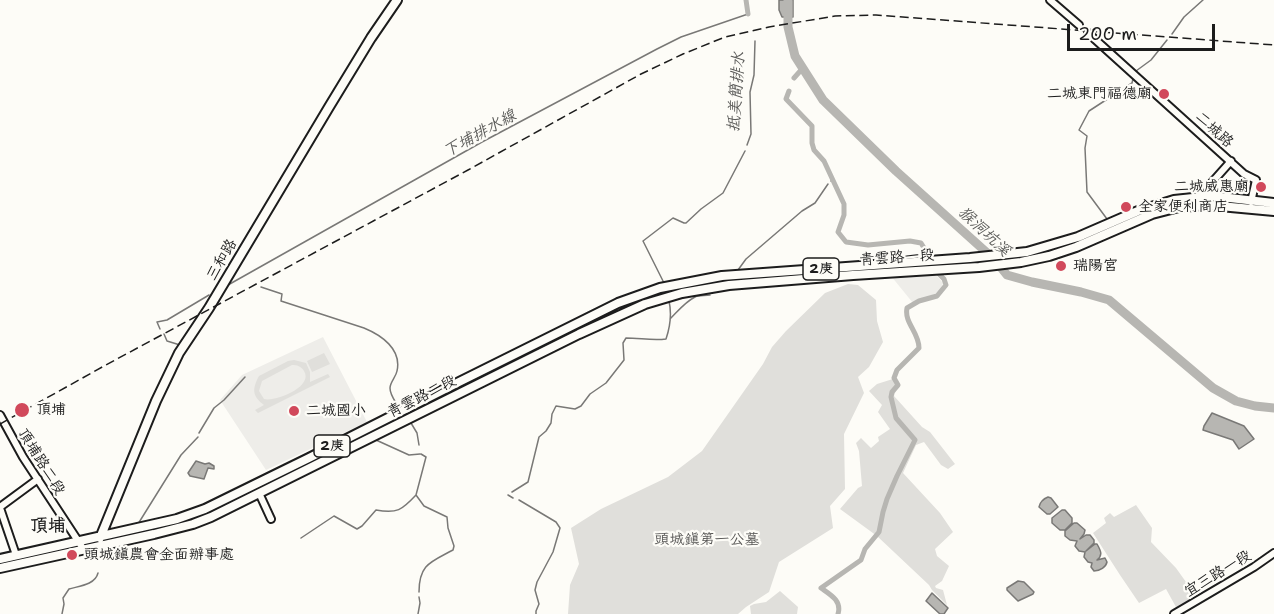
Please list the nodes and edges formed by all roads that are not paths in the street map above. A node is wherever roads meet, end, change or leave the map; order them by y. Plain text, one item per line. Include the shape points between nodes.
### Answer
1 (397, 0) edge
2 (1050, 0) edge
3 (1079, 25) tunnel mouth
4 (1088, 33) tunnel mouth
5 (1231, 161) junction
6 (1199, 197) junction
7 (1252, 200) junction
8 (1274, 203) edge
9 (1247, 208) junction
10 (1274, 212) edge
11 (681, 283) joint
12 (682, 293) joint
13 (0, 415) edge
14 (310, 459) junction
15 (38, 479) junction
16 (259, 493) junction
17 (0, 507) edge
18 (271, 519) dead end
19 (100, 536) junction
20 (78, 542) junction
21 (96, 548) junction
22 (84, 550) junction
23 (1274, 553) edge
24 (16, 555) junction
25 (0, 559) edge
26 (0, 568) edge
27 (1174, 614) edge

1 - 19 main road, 三和路 via 179,353
2 - 3 street
4 - 5 street, 二城路
5 - 6 street
5 - 7 street, 二城路 via 1256,180
6 - 7 main road, 2庚
6 - 11 main road, 青雲路一段 / 2庚 via 1156,205 1078,237 1012,254 727,275
7 - 8 main road, 2庚
7 - 9 street
9 - 10 main road, 2庚
9 - 12 main road, 青雲路一段 / 2庚 via 1179,207 1152,214 1076,248 1021,262 729,285
11 - 14 main road, 青雲路二段 / 2庚 via 618,303
12 - 14 main road, 青雲路二段 / 2庚 via 627,311
13 - 15 street, 頂埔路二段
14 - 16 main road, 青雲路二段 / 2庚
14 - 19 main road, 青雲路二段 / 2庚 via 205,509
15 - 17 street
15 - 20 street, 頂埔路二段
16 - 18 street
16 - 21 main road, 青雲路二段 / 2庚 via 193,524
17 - 24 street
19 - 20 main road, 青雲路二段 / 2庚
19 - 21 main road, 三和路
20 - 22 street, 頂埔路二段
20 - 24 main road, 青雲路二段 / 2庚
21 - 22 main road, 青雲路二段 / 2庚
22 - 26 main road, 青雲路二段 / 2庚
23 - 27 street, 宜三路一段
24 - 25 main road, 青雲路二段 / 2庚

